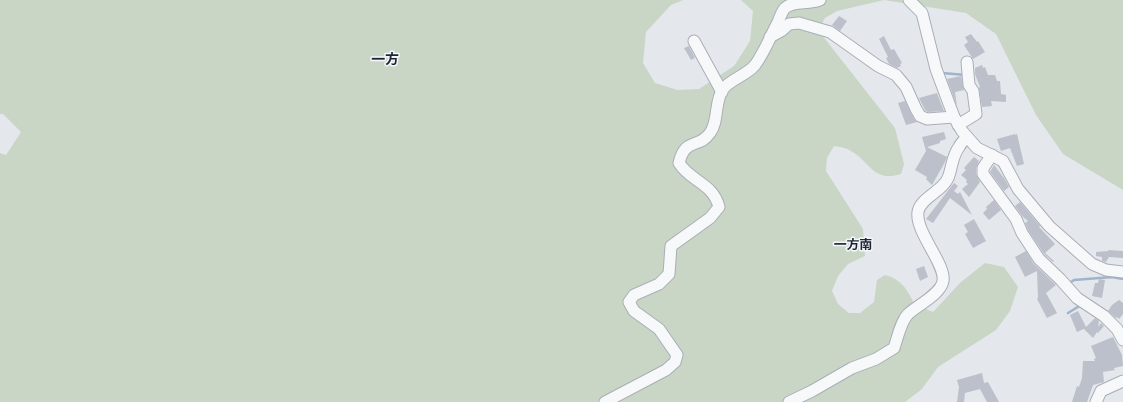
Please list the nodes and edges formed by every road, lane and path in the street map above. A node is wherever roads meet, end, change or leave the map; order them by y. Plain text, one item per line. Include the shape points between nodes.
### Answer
1 (820, 0) edge
2 (909, 0) edge
3 (770, 37) junction
4 (694, 41) dead end
5 (967, 62) dead end
6 (722, 92) junction
7 (956, 121) junction
8 (967, 138) junction
9 (992, 155) junction
10 (1123, 272) edge
11 (1123, 340) edge
12 (1123, 381) edge
13 (605, 402) edge
14 (789, 402) edge
15 (1096, 402) edge

1 - 3 street via 814,3 793,3 784,8
2 - 7 street via 922,13 936,69
3 - 6 street via 754,65
3 - 7 street via 789,24 799,23 830,32 878,66 896,75 906,88 920,116 926,119
4 - 6 street
5 - 7 street via 976,114
6 - 13 street via 710,134 688,146 681,153 679,163 684,171 712,191 719,207 710,218 671,246 669,274 659,284 634,295 630,302 634,311 659,329 677,355 675,362 666,370
7 - 8 street
8 - 9 street via 977,148
8 - 14 street via 958,147 948,179 938,192 922,203 918,212 919,224 942,272 943,281 936,292 908,315 901,326 894,348
9 - 10 street via 1002,161 1018,189 1049,226 1092,264 1106,270
9 - 11 street via 983,168 983,174 1016,219 1039,259 1077,298 1104,316 1117,329
12 - 15 street via 1101,390

